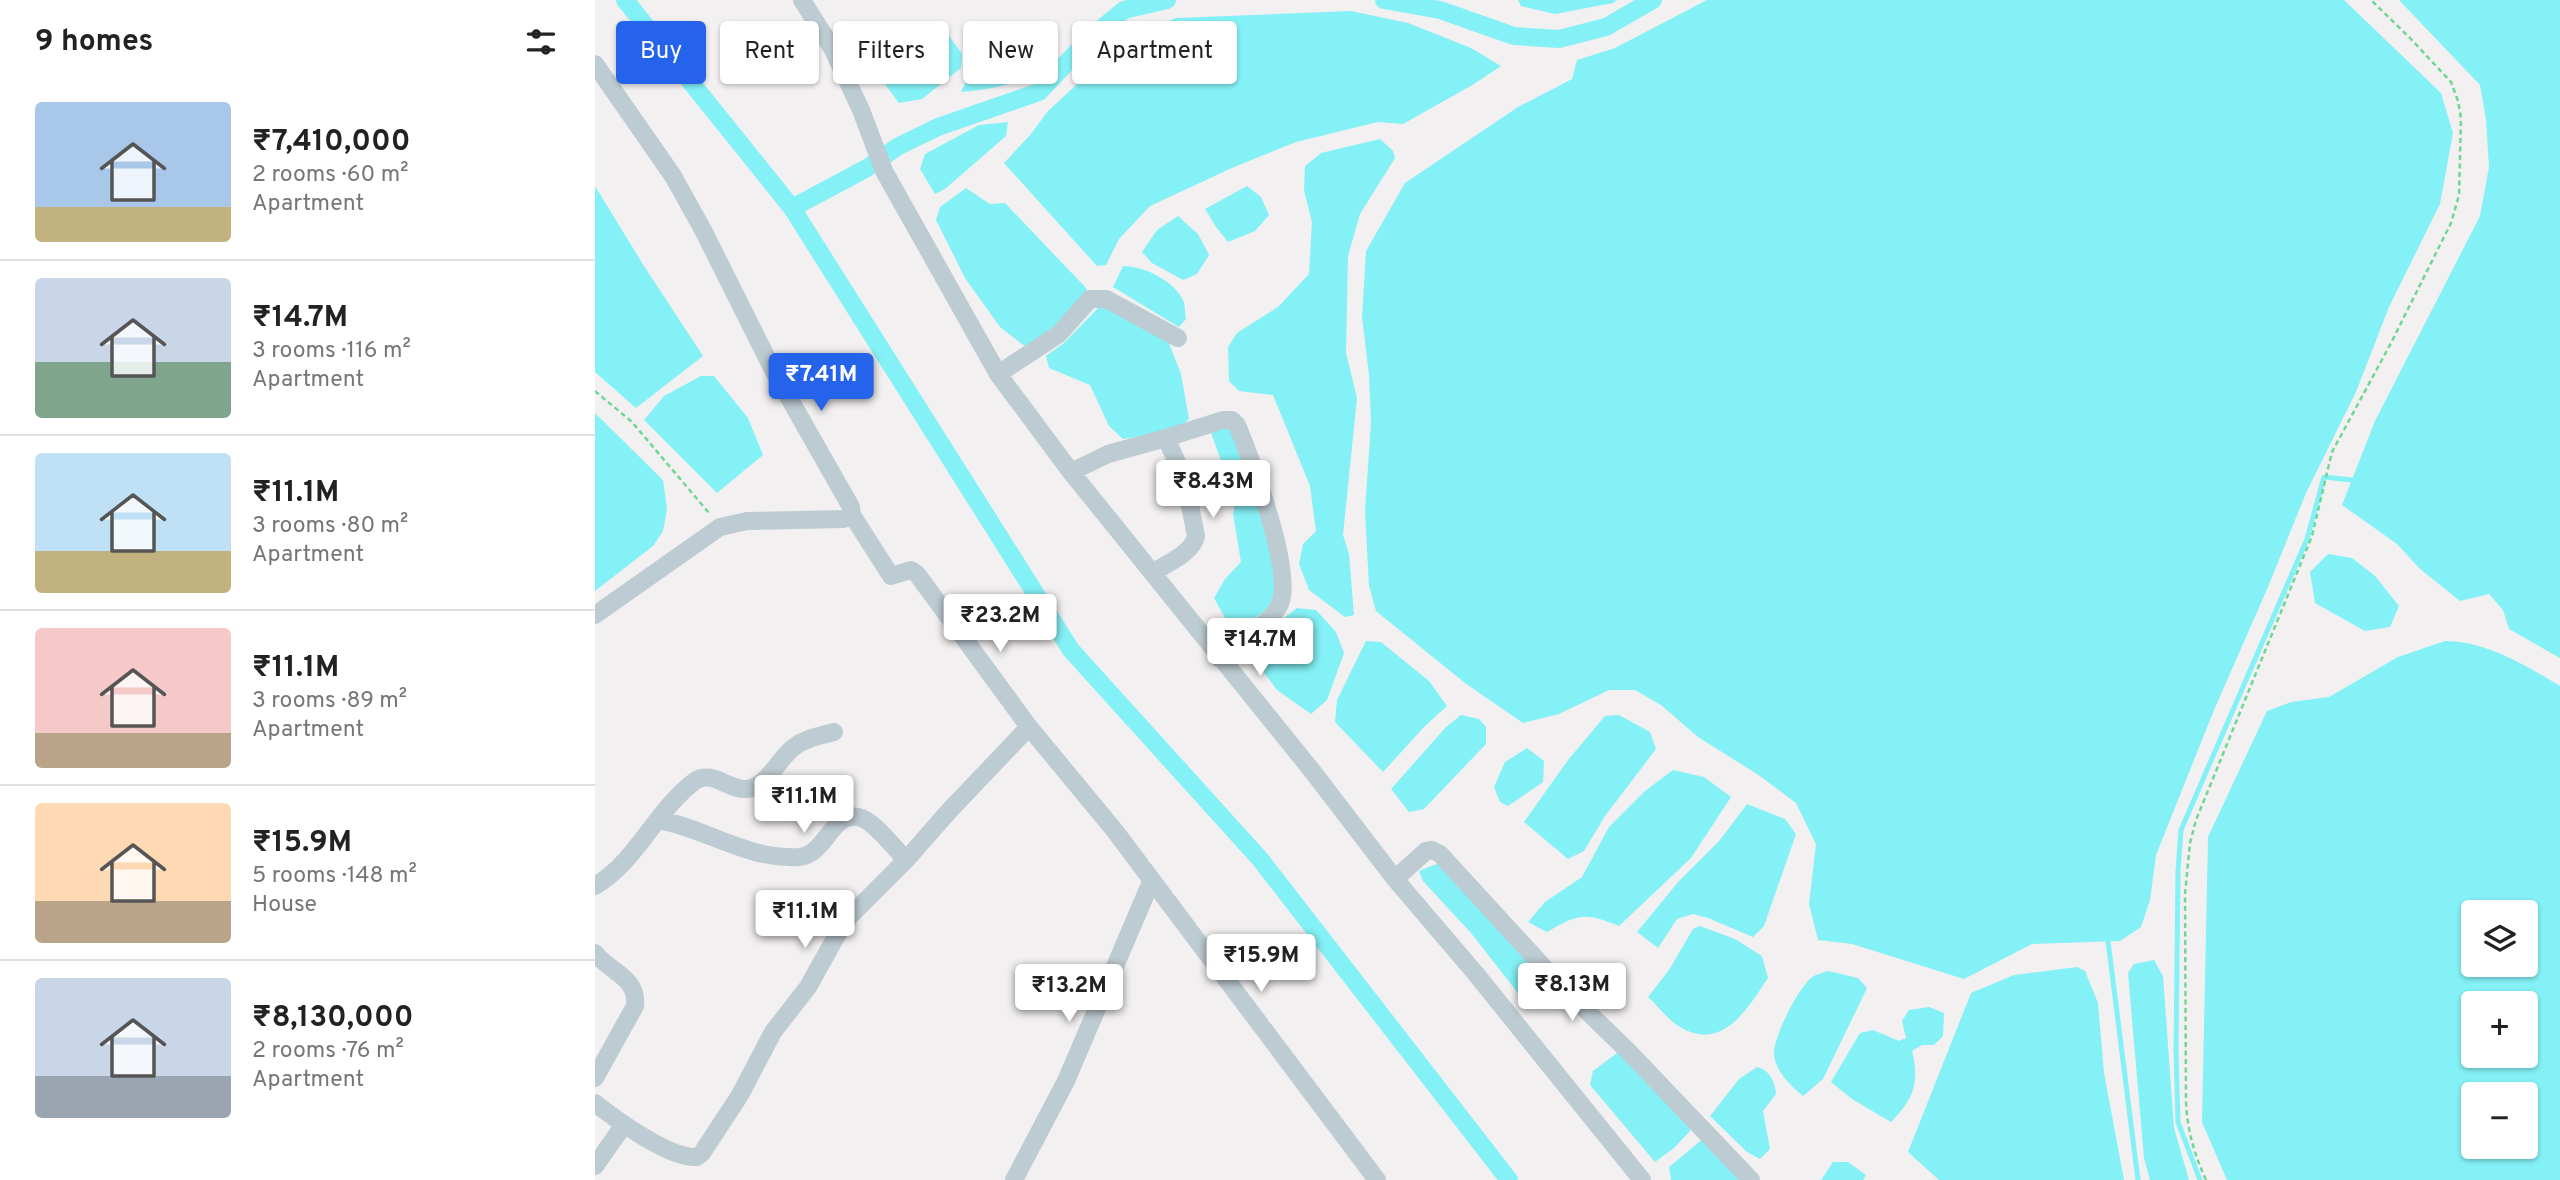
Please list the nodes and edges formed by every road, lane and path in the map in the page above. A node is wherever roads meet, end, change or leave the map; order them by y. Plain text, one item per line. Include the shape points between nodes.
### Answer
1 (801, 0) edge
2 (2371, 0) edge
3 (595, 64) edge
4 (1178, 338) dead end
5 (998, 374) junction
6 (595, 391) edge
7 (1166, 439) junction
8 (1071, 472) junction
9 (852, 515) junction
10 (720, 527) junction
11 (1152, 573) junction
12 (595, 615) edge
13 (1219, 658) junction
14 (1029, 727) junction
15 (834, 732) dead end
16 (658, 820) junction
17 (906, 860) junction
18 (1395, 879) junction
19 (1151, 882) junction
20 (595, 886) edge
21 (595, 953) edge
22 (595, 1078) edge
23 (595, 1103) edge
24 (624, 1126) junction
25 (595, 1166) edge
26 (1014, 1180) edge
27 (1377, 1180) edge
28 (1642, 1180) edge
29 (1751, 1180) edge
30 (2206, 1180) edge

1 - 5 street via 832,48 884,171
2 - 30 path via 2451,82 2461,118 2459,195 2451,223 2334,446 2312,536 2190,843 2185,894 2187,1124
3 - 9 street via 673,176
4 - 5 street via 1098,297 1090,299 1059,334
5 - 8 street
6 - 10 path via 632,422
7 - 8 street via 1108,454
7 - 11 street via 1185,480 1196,536 1195,544
7 - 13 street via 1232,420 1277,548 1283,591 1280,605
8 - 11 street
9 - 10 street via 747,521
9 - 14 street via 891,576 911,570 917,574
10 - 12 street
11 - 13 street
13 - 18 street
14 - 17 street
14 - 19 street
15 - 16 street via 797,744 760,784 747,789 699,779
16 - 17 street via 733,847 802,857 820,847 839,822 862,817
16 - 20 street via 626,861
17 - 24 street via 850,916 808,987 773,1032 702,1153 697,1157 681,1155
18 - 28 street
18 - 29 street via 1426,852 1440,854 1561,986
19 - 26 street via 1066,1081
19 - 27 street
21 - 22 street via 636,994 635,1006
23 - 24 street
24 - 25 street

